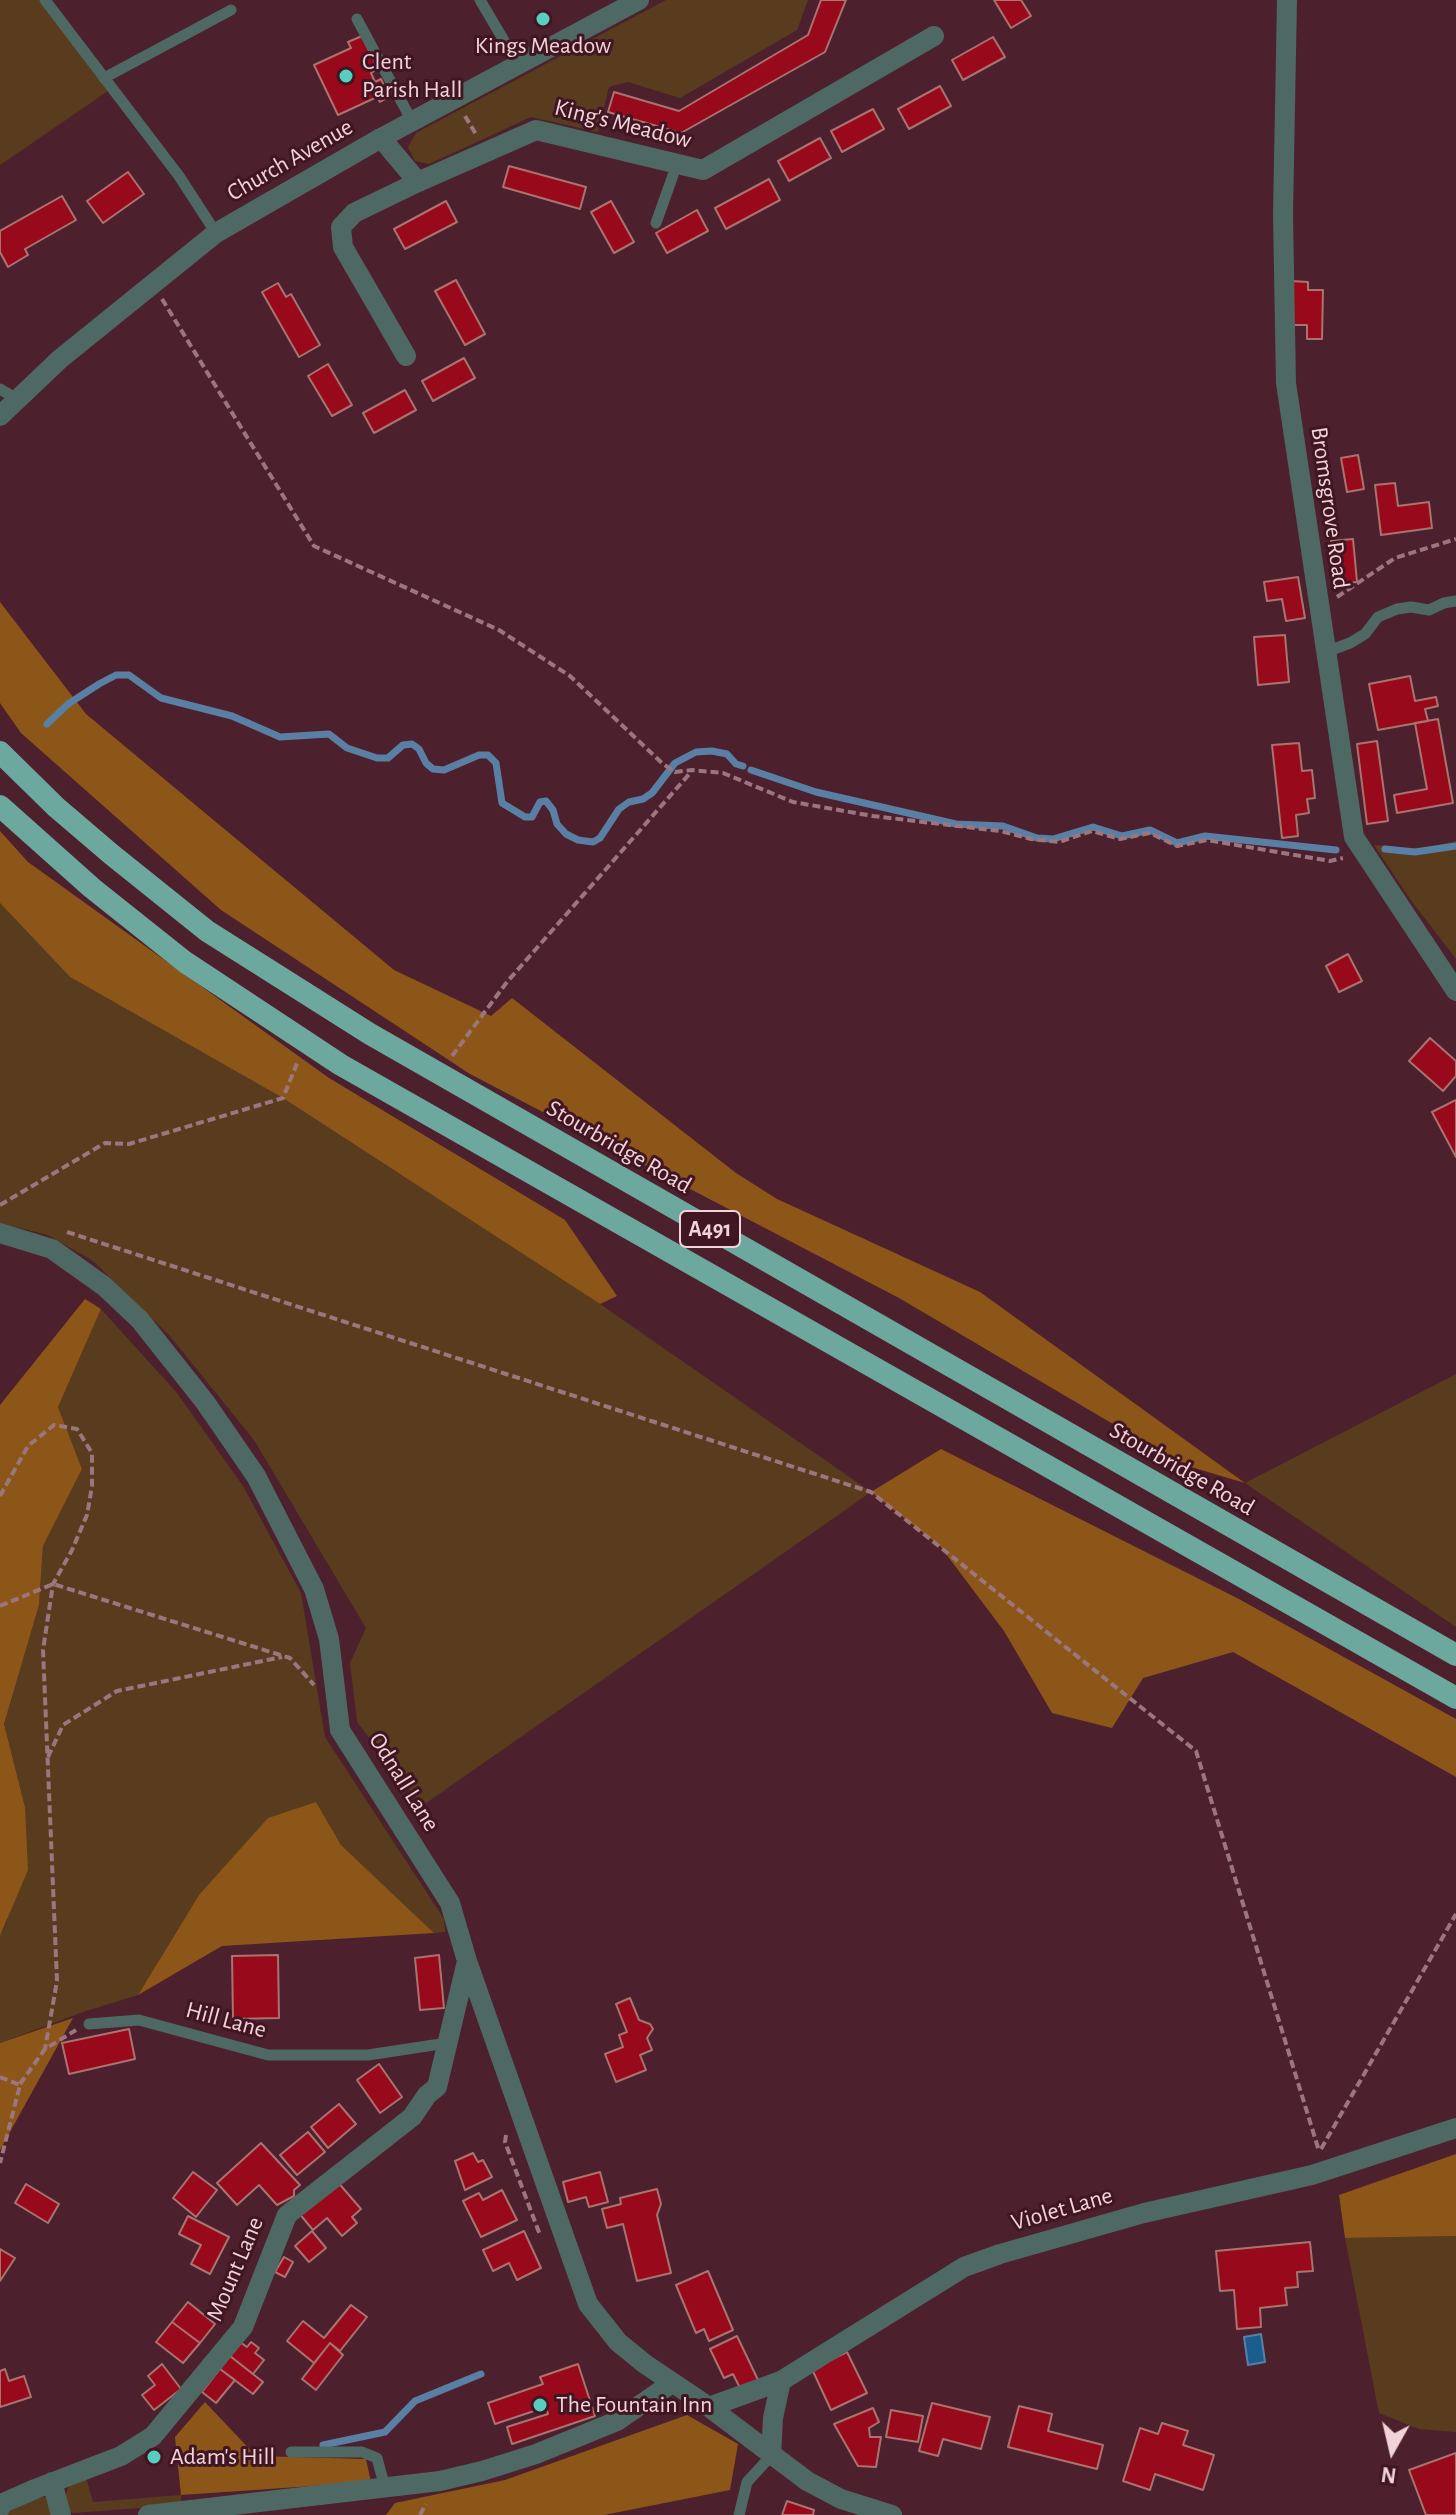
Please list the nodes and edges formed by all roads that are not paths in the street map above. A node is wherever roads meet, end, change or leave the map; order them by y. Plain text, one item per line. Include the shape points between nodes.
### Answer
1 (45, 0) edge
2 (480, 0) edge
3 (639, 0) edge
4 (1287, 0) edge
5 (231, 10) dead end
6 (357, 19) dead end
7 (934, 36) dead end
8 (519, 66) junction
9 (104, 78) junction
10 (413, 123) junction
11 (381, 138) junction
12 (677, 164) junction
13 (418, 182) junction
14 (656, 223) dead end
15 (216, 233) junction
16 (406, 356) dead end
17 (9, 394) edge
18 (0, 416) edge
19 (1456, 601) edge
20 (1326, 652) junction
21 (0, 752) edge
22 (0, 806) edge
23 (1456, 991) edge
24 (0, 1233) edge
25 (1456, 1655) edge
26 (1456, 1698) edge
27 (467, 1961) junction
28 (89, 2024) road end
29 (447, 2043) junction
30 (1456, 2128) edge
31 (781, 2381) junction
32 (672, 2383) junction
33 (709, 2407) junction
34 (291, 2452) dead end
35 (771, 2456) junction
36 (52, 2482) junction
37 (385, 2488) junction
38 (0, 2508) edge
39 (61, 2515) edge
40 (148, 2515) edge
41 (739, 2515) edge
42 (892, 2515) edge

1 - 9 lane
2 - 8 lane
3 - 8 street, Church Avenue
4 - 20 street, Bromsgrove Road via 1286,383
5 - 9 lane
6 - 10 lane
7 - 12 street, King's Meadow via 703,170
8 - 10 street, Church Avenue
9 - 15 lane
10 - 11 street, Church Avenue
11 - 13 street
11 - 15 street, Church Avenue
12 - 13 street, King's Meadow via 536,130
12 - 14 lane
13 - 16 street, King's Meadow via 354,213 341,227 343,247
15 - 17 street, Church Avenue
17 - 18 street, Church Avenue
19 - 20 lane via 1429,610 1397,609 1378,617 1365,634
20 - 23 street, Bromsgrove Road via 1354,837
21 - 25 highway, Stourbridge Road / A491 via 56,807 207,931 370,1034
22 - 26 highway, A491 via 185,962 341,1065
24 - 27 street, Odnall Lane via 52,1249 140,1320 256,1476 314,1589 329,1639 340,1730 450,1903
27 - 29 street, Mount Lane
27 - 32 street, Odnall Lane via 588,2304 618,2342
28 - 29 lane, Hill Lane via 139,2020 268,2055 368,2055
29 - 36 street, Mount Lane via 437,2087 412,2117 287,2215 243,2327 153,2436 121,2456
30 - 31 street, Violet Lane via 1312,2175 1144,2213 964,2267
31 - 33 street, Violet Lane
31 - 35 street
32 - 33 street, Odnall Lane
32 - 37 street via 617,2421 536,2454 440,2481
33 - 35 street, Odnall Lane
34 - 37 lane via 362,2452 377,2458
35 - 41 lane via 747,2482
35 - 42 street, Odnall Lane via 841,2499
36 - 38 street, Mount Lane
36 - 39 street
37 - 40 street

